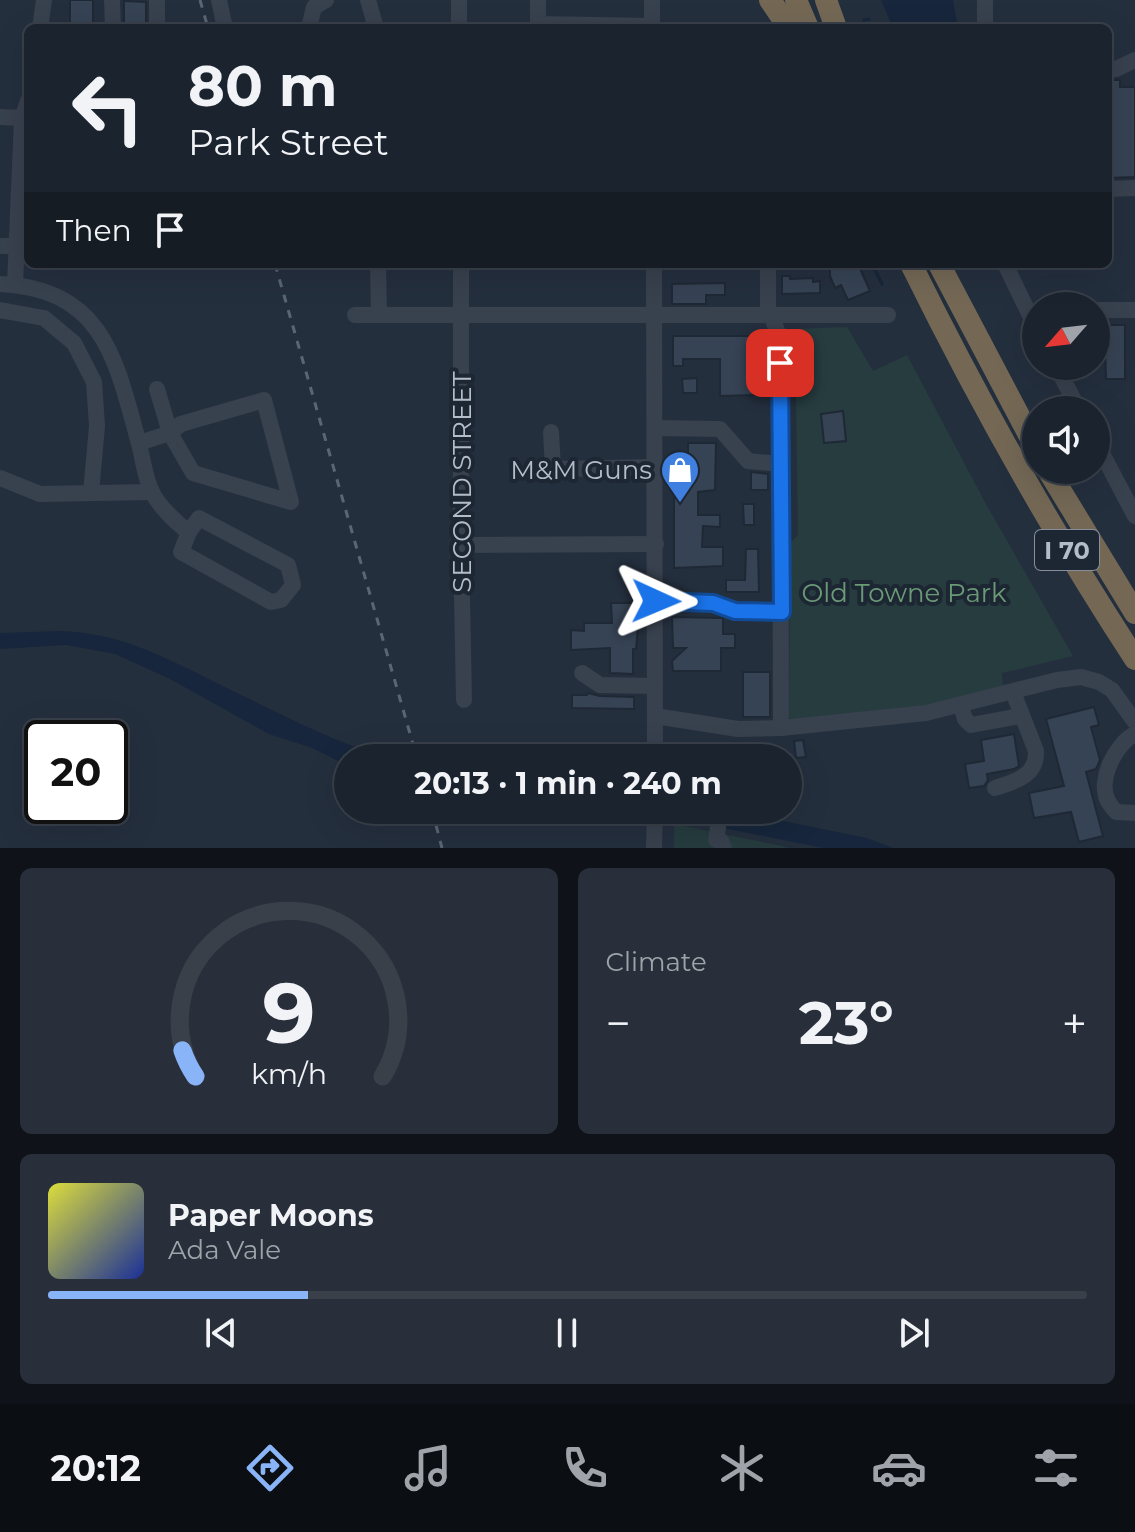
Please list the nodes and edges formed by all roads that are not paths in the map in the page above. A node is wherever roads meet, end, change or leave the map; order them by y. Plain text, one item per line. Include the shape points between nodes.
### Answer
1 (44, 0) edge
2 (112, 0) edge
3 (157, 0) edge
4 (219, 0) edge
5 (326, 0) edge
6 (368, 0) edge
7 (459, 0) edge
8 (538, 0) edge
9 (652, 0) edge
10 (770, 0) edge
11 (796, 0) edge
12 (826, 0) edge
13 (985, 0) edge
14 (41, 24) edge
15 (113, 24) edge
16 (157, 24) edge
17 (224, 24) edge
18 (310, 24) edge
19 (375, 24) edge
20 (459, 24) edge
21 (538, 24) edge
22 (652, 24) edge
23 (786, 24) edge
24 (806, 24) edge
25 (835, 24) edge
26 (985, 24) edge
27 (1135, 60) edge
28 (1112, 69) edge
29 (24, 109) edge
30 (0, 117) edge
31 (24, 161) edge
32 (1135, 188) edge
33 (1112, 189) edge
34 (8, 246) edge
35 (378, 268) edge
36 (461, 268) edge
37 (654, 268) edge
38 (768, 268) edge
39 (913, 268) edge
40 (941, 268) edge
41 (1007, 268) edge
42 (7, 284) edge
43 (1022, 294) edge
44 (0, 310) edge
45 (1110, 310) edge
46 (1135, 310) edge
47 (461, 313) junction
48 (355, 315) dead end
49 (379, 315) junction
50 (888, 315) dead end
51 (654, 316) junction
52 (772, 316) junction
53 (157, 389) dead end
54 (1022, 421) edge
55 (655, 428) junction
56 (551, 432) dead end
57 (170, 433) junction
58 (139, 443) junction
59 (781, 464) junction
60 (655, 467) junction
61 (1110, 469) edge
62 (0, 478) edge
63 (1057, 484) edge
64 (152, 492) junction
65 (91, 493) junction
66 (1135, 516) edge
67 (189, 532) junction
68 (656, 544) junction
69 (461, 545) junction
70 (656, 601) junction
71 (782, 612) junction
72 (1135, 613) edge
73 (1135, 659) edge
74 (582, 673) dead end
75 (655, 686) junction
76 (1013, 692) junction
77 (464, 700) dead end
78 (961, 706) junction
79 (655, 716) junction
80 (1020, 716) junction
81 (1135, 722) edge
82 (781, 728) junction
83 (1135, 734) edge
84 (655, 744) edge
85 (995, 788) dead end
86 (1135, 813) edge
87 (655, 824) edge
88 (718, 827) dead end
89 (654, 848) edge
90 (724, 848) edge

1 - 14 street
2 - 15 street
3 - 16 street
4 - 17 street
5 - 18 street via 314,7
6 - 19 street
7 - 20 street
8 - 21 street
9 - 22 street
10 - 23 highway
11 - 24 highway
12 - 25 highway
13 - 26 street
27 - 28 street
29 - 30 street
31 - 34 street
32 - 33 street
34 - 42 street
35 - 49 street
36 - 47 street, SECOND STREET
37 - 51 street
38 - 52 street
39 - 73 highway, I 70 via 1002,439
40 - 54 highway
41 - 43 street
42 - 58 street via 59,297 90,317 111,351
44 - 65 street via 44,318 74,343 94,382 97,426
45 - 46 street
47 - 49 street
47 - 51 street
47 - 69 street, SECOND STREET
48 - 49 street
50 - 52 street
51 - 52 street
51 - 55 street
52 - 59 street via 780,338
53 - 57 street
55 - 59 street via 714,427 724,431 748,461
55 - 60 street
56 - 60 street via 553,469
57 - 57 street via 193,473 291,502 264,400 181,424
57 - 58 street
58 - 64 street
59 - 71 street
60 - 68 street
61 - 66 street
62 - 65 street via 40,494
63 - 72 highway, I 70
64 - 65 street
64 - 67 street
67 - 67 street via 181,552 259,598 281,600 293,585 288,565 199,518
68 - 69 street
68 - 70 street
69 - 77 street, SECOND STREET
70 - 71 street
70 - 75 street
71 - 82 street
74 - 75 street via 600,685
75 - 79 street
76 - 78 street
76 - 80 street
76 - 81 street via 1065,679 1092,679 1112,690
78 - 80 street via 971,725
78 - 82 street
79 - 82 street via 738,729
79 - 84 street
80 - 85 street via 1036,751 1034,769
83 - 86 street via 1116,749 1105,784 1116,812
87 - 89 street
88 - 90 street via 716,840

